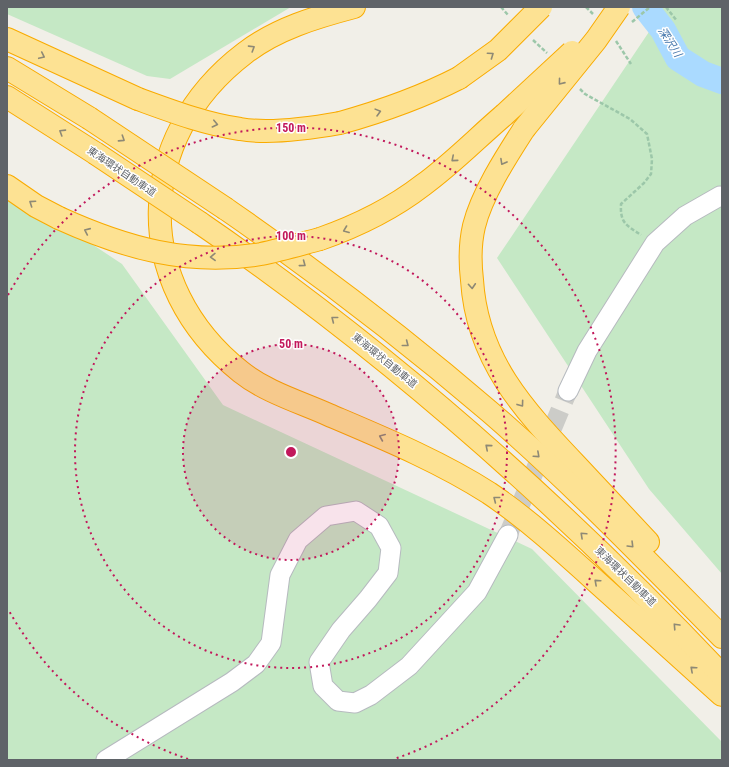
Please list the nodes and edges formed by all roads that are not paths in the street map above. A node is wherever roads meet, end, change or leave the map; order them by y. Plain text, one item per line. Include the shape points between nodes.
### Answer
1 (354, 7) edge
2 (541, 7) edge
3 (613, 7) edge
4 (622, 17) edge
5 (7, 39) edge
6 (7, 68) edge
7 (7, 97) edge
8 (7, 186) edge
9 (720, 196) dead end
10 (568, 391) tunnel mouth
11 (508, 535) tunnel mouth
12 (722, 622) edge
13 (722, 636) edge
14 (722, 675) edge
15 (722, 695) edge
16 (106, 760) edge

15 -> 1 highway via 560,549 489,494 409,449 276,392 242,373 213,345 192,320 178,297 161,240 160,202 168,155 180,127 198,99 221,72 246,51 273,35 304,22
5 -> 2 highway, bridge via 138,99 211,123 242,130 311,128 406,102 459,78 498,50
3 -> 8 highway, bridge via 578,45 504,115 423,185 351,228 320,239 259,254 212,257 170,255 132,247 94,234 36,206
4 -> 12 highway, bridge via 596,40 524,129 503,161 474,226 470,262 473,303 484,341 505,382 529,414
6 -> 13 highway, bridge via 89,118 226,209 343,294 490,412 605,519
14 -> 7 highway, 東海環状自動車道, bridge via 652,601 587,538 440,405 308,300 200,223
9 - 10 street via 685,216 655,243 587,350
11 - 16 street via 477,592 409,666 371,695 355,703 338,701 323,686 319,662 341,630 388,573 391,548 379,526 356,511 326,516 298,540 280,575 271,642 256,664 232,682

